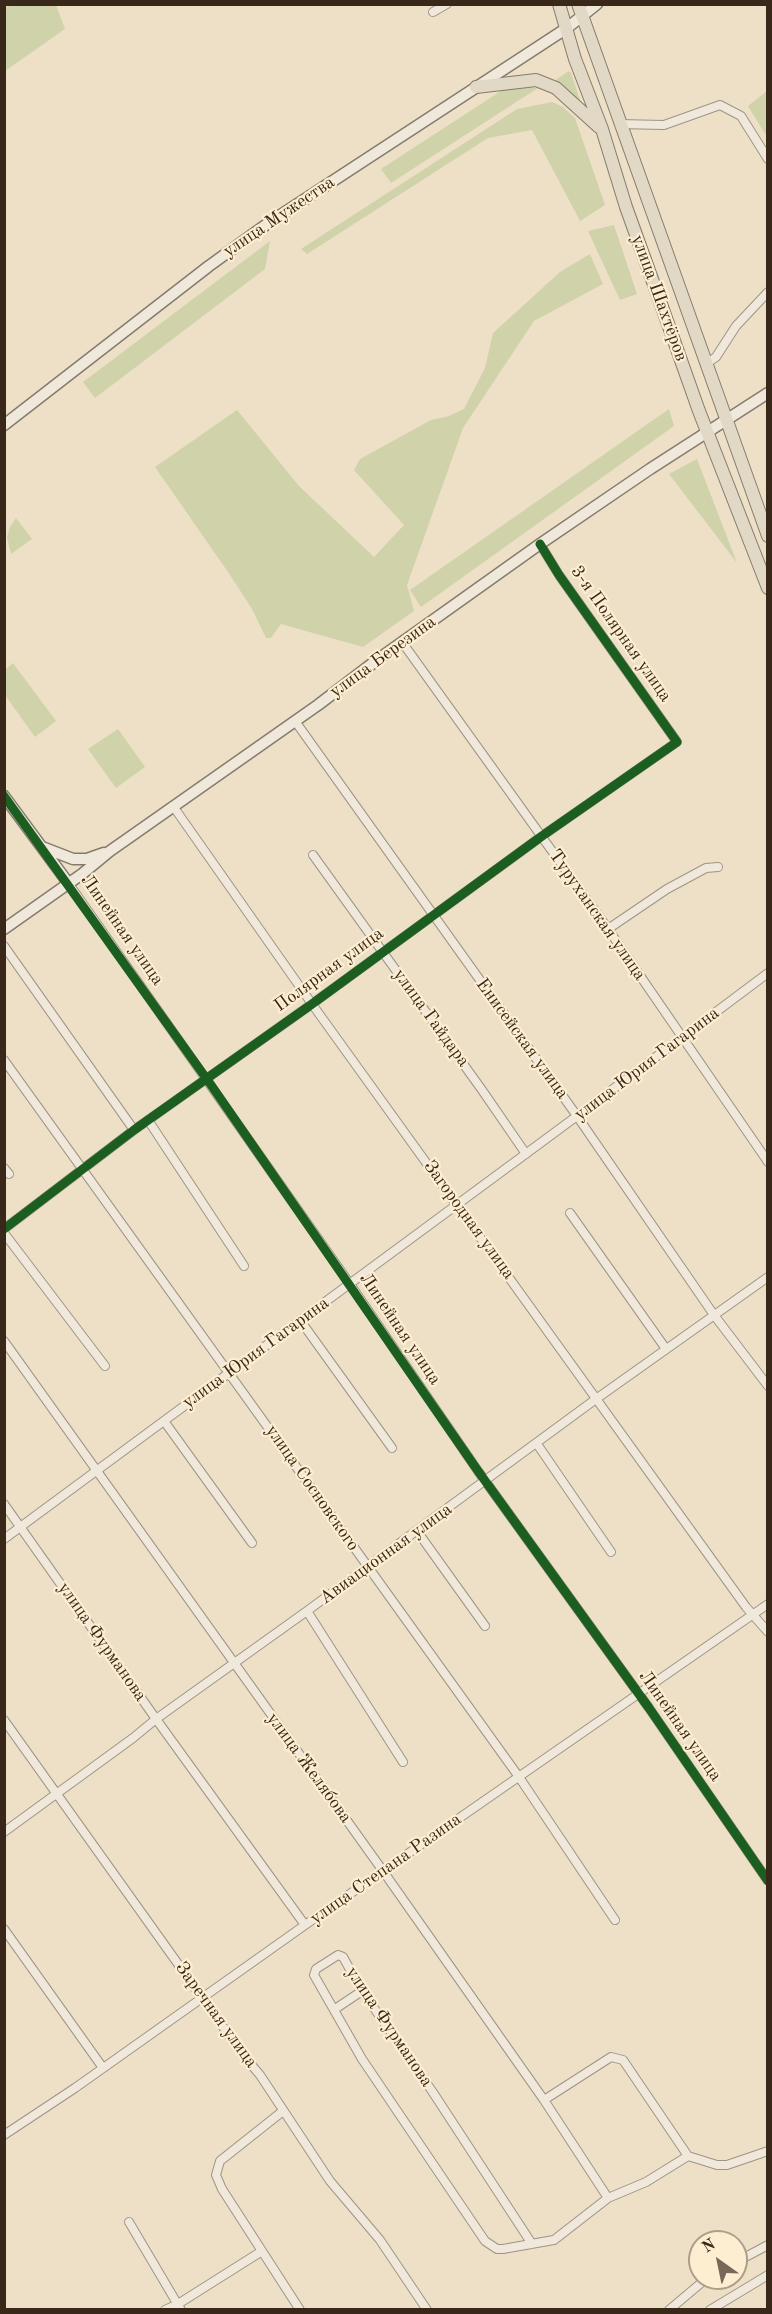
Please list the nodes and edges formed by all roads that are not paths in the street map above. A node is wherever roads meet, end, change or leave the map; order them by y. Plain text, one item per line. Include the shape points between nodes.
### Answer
1 (447, 4) edge
2 (560, 4) edge
3 (578, 4) edge
4 (597, 4) edge
5 (434, 12) dead end
6 (582, 17) junction
7 (567, 28) junction
8 (476, 87) junction
9 (619, 124) junction
10 (602, 129) junction
11 (768, 159) edge
12 (768, 292) edge
13 (706, 364) junction
14 (768, 393) edge
15 (726, 421) junction
16 (4, 425) edge
17 (708, 431) junction
18 (768, 536) edge
19 (540, 544) junction
20 (768, 588) edge
21 (402, 642) junction
22 (296, 721) junction
23 (677, 742) joint
24 (4, 796) edge
25 (173, 806) junction
26 (542, 836) junction
27 (42, 847) junction
28 (110, 851) junction
29 (314, 855) dead end
30 (718, 867) dead end
31 (69, 884) junction
32 (434, 915) junction
33 (4, 929) edge
34 (608, 929) junction
35 (4, 946) edge
36 (383, 951) junction
37 (768, 973) edge
38 (312, 1004) junction
39 (683, 1038) junction
40 (4, 1060) edge
41 (207, 1079) junction
42 (577, 1116) junction
43 (148, 1120) junction
44 (134, 1130) junction
45 (526, 1154) junction
46 (768, 1162) edge
47 (82, 1170) junction
48 (457, 1204) junction
49 (570, 1213) dead end
50 (4, 1231) edge
51 (244, 1266) dead end
52 (768, 1277) edge
53 (350, 1284) junction
54 (714, 1315) junction
55 (300, 1320) junction
56 (4, 1341) edge
57 (666, 1349) junction
58 (105, 1366) dead end
59 (230, 1372) junction
60 (768, 1386) edge
61 (596, 1399) junction
62 (164, 1421) junction
63 (537, 1444) junction
64 (392, 1448) dead end
65 (97, 1472) junction
66 (486, 1481) junction
67 (4, 1504) edge
68 (21, 1527) junction
69 (417, 1531) junction
70 (4, 1539) edge
71 (252, 1543) dead end
72 (611, 1552) dead end
73 (367, 1566) junction
74 (768, 1604) edge
75 (308, 1611) junction
76 (753, 1614) junction
77 (485, 1626) dead end
78 (768, 1632) edge
79 (234, 1663) junction
80 (639, 1694) junction
81 (156, 1719) junction
82 (4, 1720) edge
83 (403, 1762) dead end
84 (519, 1777) junction
85 (58, 1794) junction
86 (4, 1832) edge
87 (383, 1871) junction
88 (768, 1881) edge
89 (615, 1920) dead end
90 (305, 1925) junction
91 (4, 1929) edge
92 (362, 1992) junction
93 (203, 1997) junction
94 (335, 2009) junction
95 (103, 2067) junction
96 (544, 2100) junction
97 (283, 2111) junction
98 (4, 2135) edge
99 (768, 2151) edge
100 (688, 2156) junction
101 (608, 2198) junction
102 (129, 2222) dead end
103 (532, 2244) junction
104 (768, 2245) edge
105 (262, 2251) junction
106 (748, 2256) edge
107 (768, 2275) edge
108 (693, 2290) edge
109 (180, 2307) edge
110 (165, 2310) edge
111 (300, 2310) edge
112 (427, 2310) edge
113 (669, 2310) edge
114 (710, 2310) edge

1 - 5 street
2 - 7 main road, улица Шахтёров
3 - 6 main road, улица Шахтёров
4 - 6 street, улица Мужества
6 - 7 street, улица Мужества
6 - 9 main road, улица Шахтёров
7 - 8 street, улица Мужества
7 - 10 main road, улица Шахтёров
8 - 10 main road via 536,80 556,88
8 - 16 street, улица Мужества via 267,224
9 - 11 street via 664,125 720,105 741,116
9 - 13 main road, улица Шахтёров
10 - 17 main road, улица Шахтёров via 626,207
12 - 13 street via 736,326 716,357
13 - 15 main road, улица Шахтёров
14 - 15 street, улица Березина
15 - 17 street, улица Березина
15 - 18 main road, улица Шахтёров
17 - 19 street, улица Березина
17 - 20 main road, улица Шахтёров
19 - 21 street, улица Березина
19 - 23 street, 3-я Полярная улица
21 - 22 street, улица Березина
21 - 26 street, Туруханская улица
22 - 25 street, улица Березина
22 - 32 street, Енисейская улица
23 - 26 street, Полярная улица
24 - 27 street, Линейная улица
25 - 28 street, улица Березина
25 - 38 street, Загородная улица
26 - 32 street, Полярная улица
26 - 34 street, Туруханская улица
27 - 28 street via 73,859
27 - 31 street, Линейная улица
28 - 31 street, улица Березина
29 - 36 street, улица Гайдара
30 - 34 street via 706,868 667,889
31 - 33 street, улица Березина
31 - 41 street, Линейная улица
32 - 36 street, Полярная улица
32 - 42 street, Енисейская улица
34 - 39 street, Туруханская улица
35 - 44 street
36 - 38 street, Полярная улица
36 - 45 street, улица Гайдара
37 - 39 street, улица Юрия Гагарина
38 - 41 street, Полярная улица
38 - 48 street, Загородная улица
39 - 42 street, улица Юрия Гагарина
39 - 46 street, Туруханская улица
40 - 47 street, улица Сосновского
41 - 43 street, Полярная улица
41 - 53 street, Линейная улица
42 - 45 street, улица Юрия Гагарина
42 - 54 street, Енисейская улица
43 - 44 street, Полярная улица
43 - 51 street
44 - 47 street, Полярная улица
45 - 48 street, улица Юрия Гагарина
47 - 50 street, Полярная улица
47 - 59 street, улица Сосновского
48 - 53 street, улица Юрия Гагарина
48 - 61 street, Загородная улица
49 - 57 street
50 - 58 street
52 - 54 street, Авиационная улица
53 - 55 street, улица Юрия Гагарина
53 - 66 street, Линейная улица
54 - 57 street, Авиационная улица
54 - 60 street, Енисейская улица
55 - 59 street, улица Юрия Гагарина
55 - 64 street
56 - 65 street, улица Желябова
57 - 61 street, Авиационная улица
59 - 62 street, улица Юрия Гагарина
59 - 73 street, улица Сосновского
61 - 63 street, Авиационная улица
61 - 76 street, Загородная улица
62 - 65 street, улица Юрия Гагарина
62 - 71 street
63 - 66 street, Авиационная улица
63 - 72 street
65 - 68 street, улица Юрия Гагарина
65 - 79 street, улица Желябова
66 - 69 street, Авиационная улица
66 - 80 street, Линейная улица
67 - 68 street, улица Фурманова
68 - 70 street, улица Юрия Гагарина
68 - 81 street, улица Фурманова
69 - 73 street, Авиационная улица
69 - 77 street
73 - 75 street, Авиационная улица
73 - 84 street, улица Сосновского
74 - 76 street, улица Степана Разина
75 - 79 street, Авиационная улица
75 - 83 street
76 - 78 street, Загородная улица
76 - 80 street, улица Степана Разина
79 - 81 street, Авиационная улица
79 - 87 street, улица Желябова
80 - 84 street, улица Степана Разина
80 - 88 street, Линейная улица
81 - 85 street, Авиационная улица
81 - 90 street, улица Фурманова
82 - 85 street, Заречная улица
84 - 87 street, улица Степана Разина
84 - 89 street, улица Сосновского
85 - 86 street, Авиационная улица
85 - 93 street, Заречная улица
87 - 90 street, улица Степана Разина
87 - 96 street, улица Желябова
90 - 93 street, улица Степана Разина
91 - 95 street
92 - 94 street
92 - 94 street, улица Фурманова via 338,1955 314,1975
92 - 103 street, улица Фурманова
93 - 95 street, улица Степана Разина
93 - 97 street, Заречная улица
94 - 103 street, улица Фурманова via 362,2059 485,2241 496,2249
95 - 98 street, улица Степана Разина
96 - 100 street via 611,2057 623,2060
96 - 101 street, улица Желябова
97 - 105 street via 220,2161 216,2169 218,2182
97 - 112 street, Заречная улица
99 - 100 street via 727,2165
100 - 101 street via 646,2182
101 - 103 street via 554,2240
102 - 109 street
104 - 106 street
105 - 109 street
105 - 111 street
107 - 114 street
108 - 113 street
109 - 110 street

